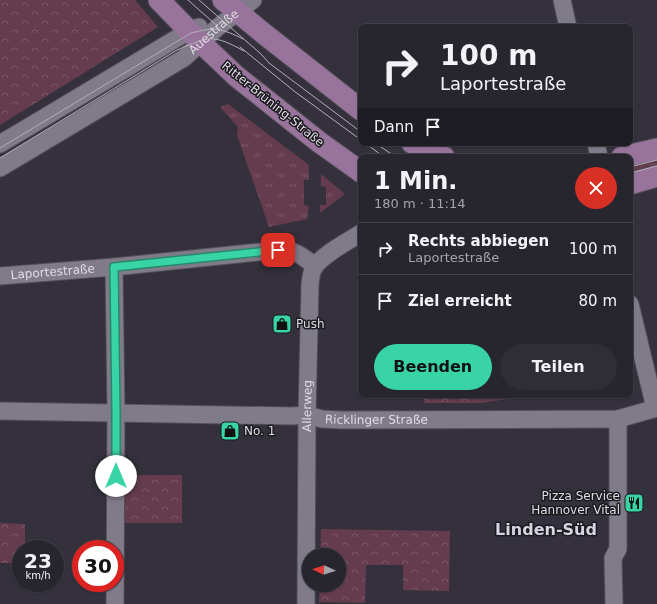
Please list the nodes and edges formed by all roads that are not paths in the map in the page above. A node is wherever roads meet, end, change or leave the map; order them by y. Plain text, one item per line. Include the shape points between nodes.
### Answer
1 (159, 0) edge
2 (562, 0) edge
3 (238, 4) edge
4 (567, 24) edge
5 (195, 37) junction
6 (358, 107) edge
7 (0, 144) edge
8 (657, 149) edge
9 (633, 154) edge
10 (0, 168) edge
11 (358, 170) edge
12 (657, 176) edge
13 (633, 183) edge
14 (358, 235) edge
15 (315, 266) junction
16 (114, 267) junction
17 (0, 276) edge
18 (633, 316) edge
19 (656, 408) edge
20 (0, 411) edge
21 (116, 412) junction
22 (307, 415) junction
23 (618, 419) junction
24 (115, 604) edge
25 (306, 604) edge
26 (614, 604) edge

1 - 5 main road, Ritter-Brüning-Straße
2 - 4 street
3 - 5 street, Auestraße
3 - 6 main road
5 - 7 street, Auestraße
5 - 10 street, Auestraße via 184,58
5 - 11 main road, Ritter-Brüning-Straße via 236,76
8 - 9 main road
12 - 13 main road
14 - 15 street
15 - 16 street, Laportestraße via 297,253 278,250
15 - 22 street, Allerweg via 310,284
16 - 17 street, Laportestraße
16 - 21 street
18 - 19 street
19 - 23 street, Ricklinger Straße
20 - 21 street, Ricklinger Straße
21 - 22 street, Ricklinger Straße
21 - 24 street
22 - 23 street, Ricklinger Straße via 322,420
22 - 25 street, Allerweg
23 - 26 street via 618,549 613,558

